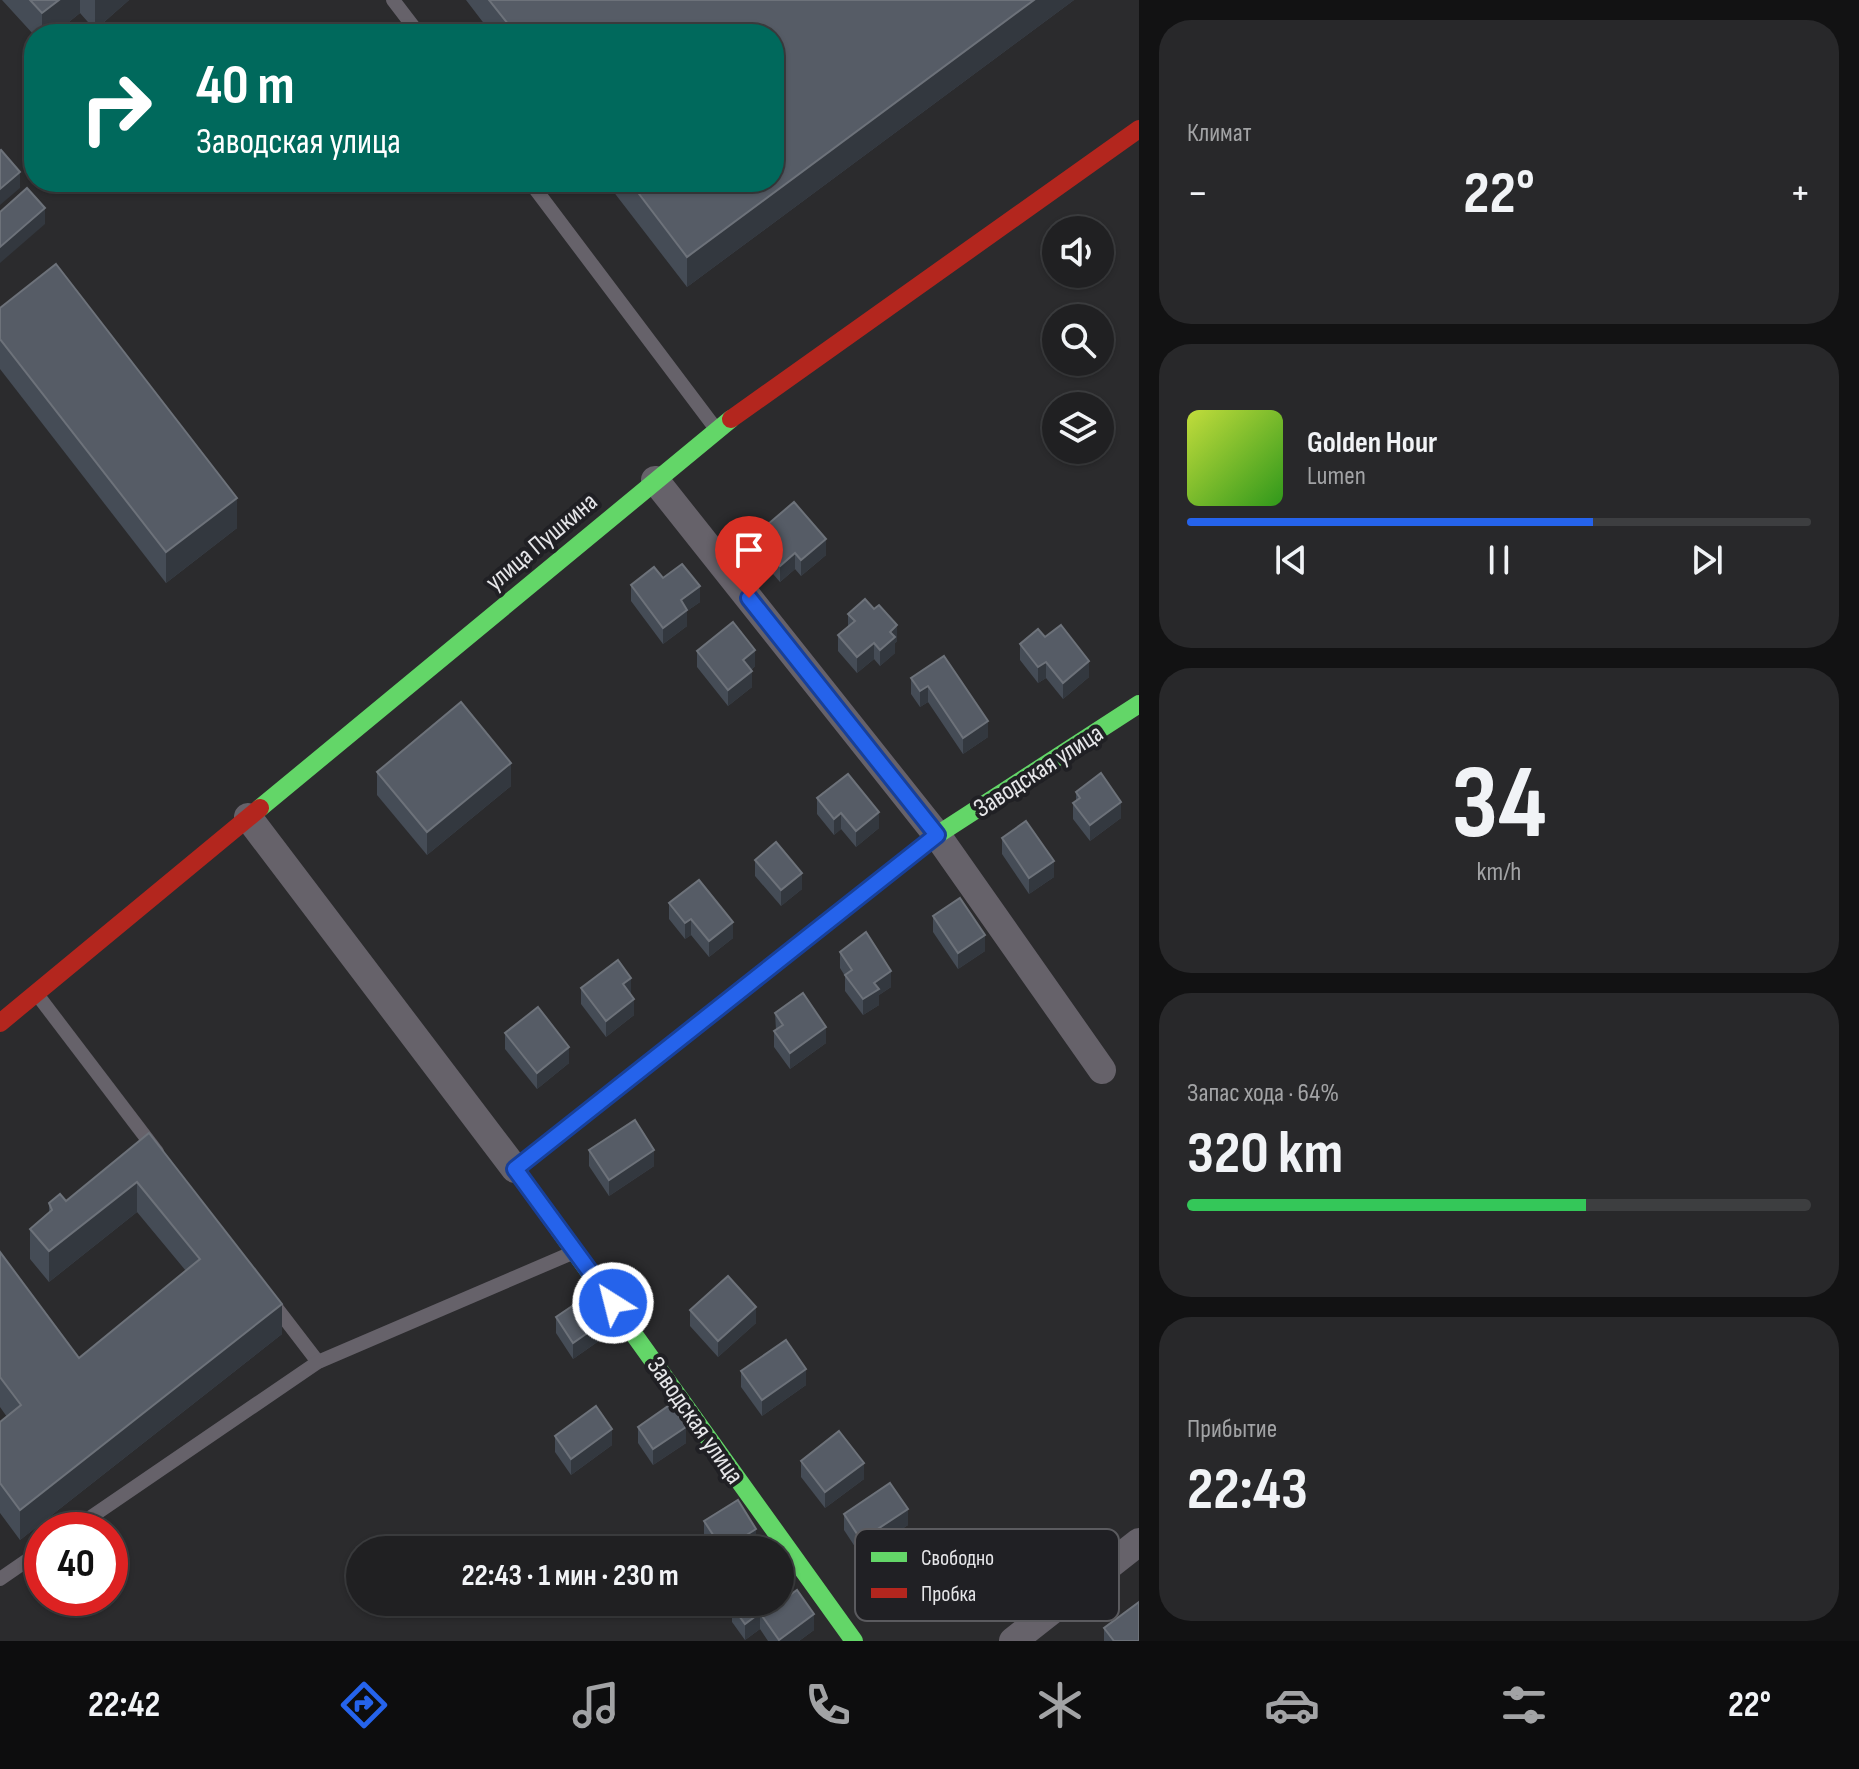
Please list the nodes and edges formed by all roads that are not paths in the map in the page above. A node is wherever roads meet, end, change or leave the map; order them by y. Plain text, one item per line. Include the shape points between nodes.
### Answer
1 (393, 0) edge
2 (411, 24) edge
3 (1139, 129) edge
4 (538, 192) edge
5 (717, 429) junction
6 (655, 480) junction
7 (1139, 704) edge
8 (248, 817) junction
9 (937, 835) junction
10 (36, 993) junction
11 (0, 1023) edge
12 (1102, 1070) dead end
13 (168, 1165) edge
14 (515, 1169) junction
15 (576, 1251) junction
16 (262, 1288) edge
17 (318, 1362) junction
18 (98, 1512) edge
19 (1139, 1542) edge
20 (1119, 1558) edge
21 (24, 1562) edge
22 (0, 1579) edge
23 (1038, 1621) edge
24 (854, 1641) edge
25 (1013, 1641) edge

1 - 2 lane
3 - 5 street, улица Пушкина
4 - 5 lane
5 - 6 street, улица Пушкина
6 - 8 street, улица Пушкина
6 - 9 street
7 - 9 street, Заводская улица
8 - 10 street, улица Пушкина
8 - 14 street
9 - 12 street
9 - 14 street, Заводская улица
10 - 11 street, улица Пушкина
10 - 13 lane
14 - 15 street, Заводская улица
15 - 17 lane
15 - 24 street, Заводская улица
16 - 17 lane
17 - 18 lane
19 - 20 street
21 - 22 lane
23 - 25 street

